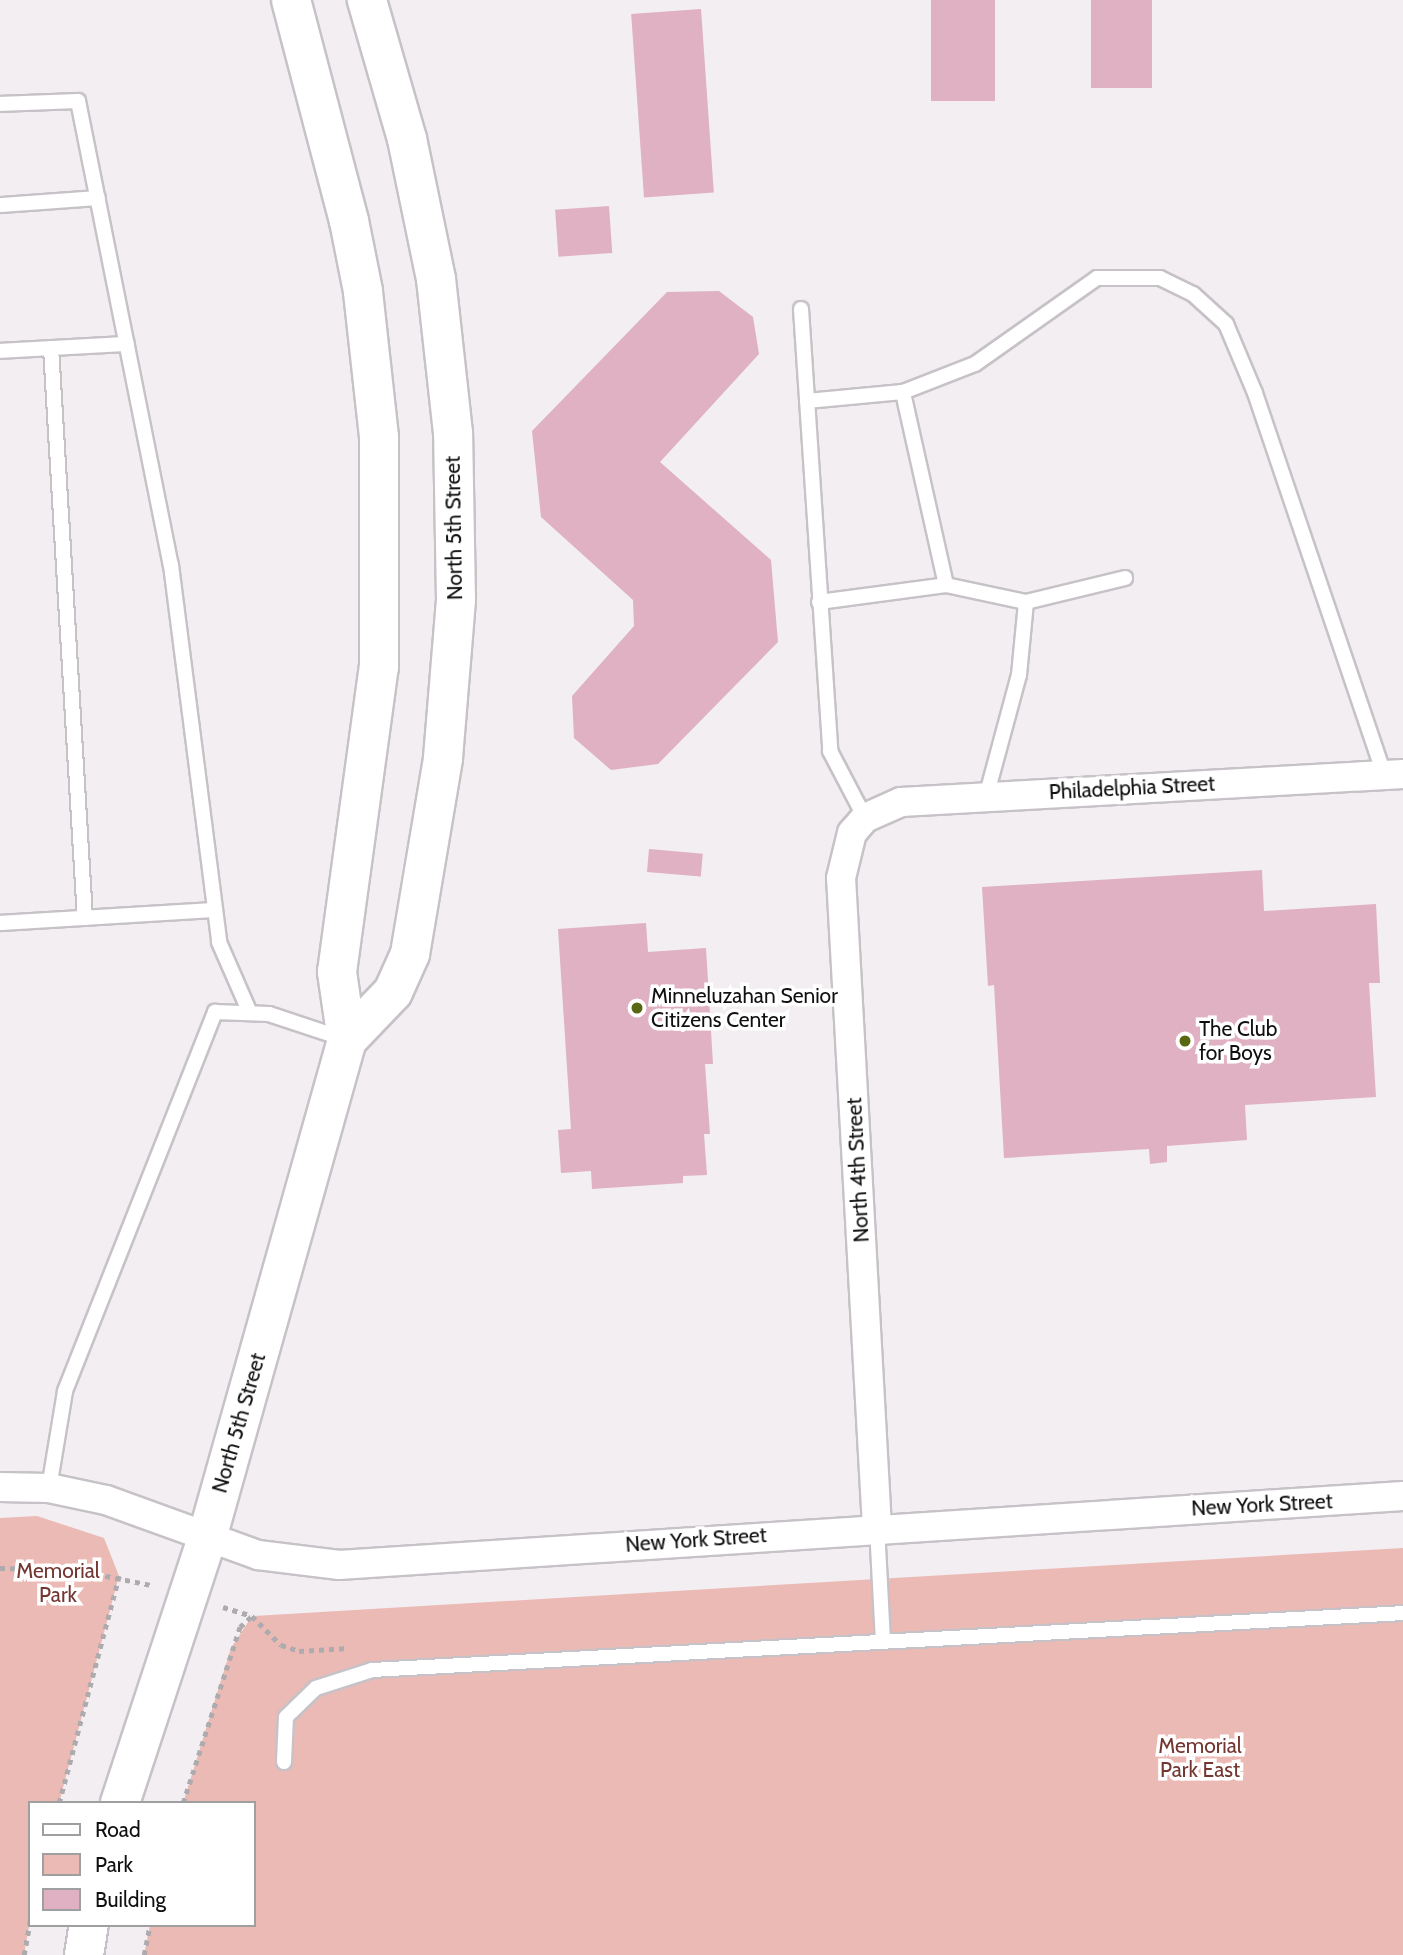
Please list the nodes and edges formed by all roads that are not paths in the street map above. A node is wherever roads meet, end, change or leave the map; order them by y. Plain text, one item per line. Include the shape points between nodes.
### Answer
1 (291, 0) edge
2 (367, 0) edge
3 (0, 104) edge
4 (98, 198) junction
5 (0, 205) edge
6 (801, 309) dead end
7 (127, 344) junction
8 (51, 348) junction
9 (0, 351) edge
10 (903, 392) junction
11 (807, 401) junction
12 (1125, 578) dead end
13 (946, 585) junction
14 (819, 602) junction
15 (1026, 602) junction
16 (1394, 774) edge
17 (986, 797) junction
18 (865, 818) junction
19 (215, 911) junction
20 (85, 918) junction
21 (0, 923) edge
22 (250, 1013) junction
23 (347, 1040) junction
24 (0, 1487) edge
25 (48, 1488) junction
26 (1403, 1496) edge
27 (877, 1527) junction
28 (207, 1538) junction
29 (1403, 1613) edge
30 (883, 1642) junction
31 (284, 1762) dead end
32 (121, 1801) edge
33 (89, 1927) edge
34 (84, 1955) edge

1 - 23 main road, North 5th Street via 349,221 379,438 379,667 337,972
2 - 23 main road, North 5th Street via 407,139 436,279 453,433 456,600 443,758 410,954 393,992
3 - 4 lane via 78,101
4 - 5 lane
4 - 7 lane
6 - 11 lane
7 - 8 lane
7 - 19 lane via 171,565
8 - 9 lane
8 - 20 lane
10 - 11 lane
10 - 13 lane
10 - 16 lane via 975,364 1097,278 1160,278 1193,293 1226,324 1255,393
11 - 14 lane
12 - 15 lane
13 - 14 lane
13 - 15 lane
14 - 18 lane via 830,751
15 - 17 lane via 1019,675
16 - 17 street, Philadelphia Street
17 - 18 street, Philadelphia Street via 901,802
18 - 27 street, North 4th Street via 852,833 841,878
19 - 20 lane
19 - 22 lane via 219,942
20 - 21 lane
22 - 23 lane via 269,1014
22 - 25 lane via 215,1012 65,1391
23 - 28 main road, North 5th Street
24 - 25 street, New York Street
25 - 28 street, New York Street via 106,1500
26 - 27 street, New York Street
27 - 28 street, New York Street via 339,1565 258,1555
27 - 30 lane
28 - 32 main road, North 5th Street
29 - 30 lane
30 - 31 lane via 372,1670 316,1688 286,1717
33 - 34 main road

